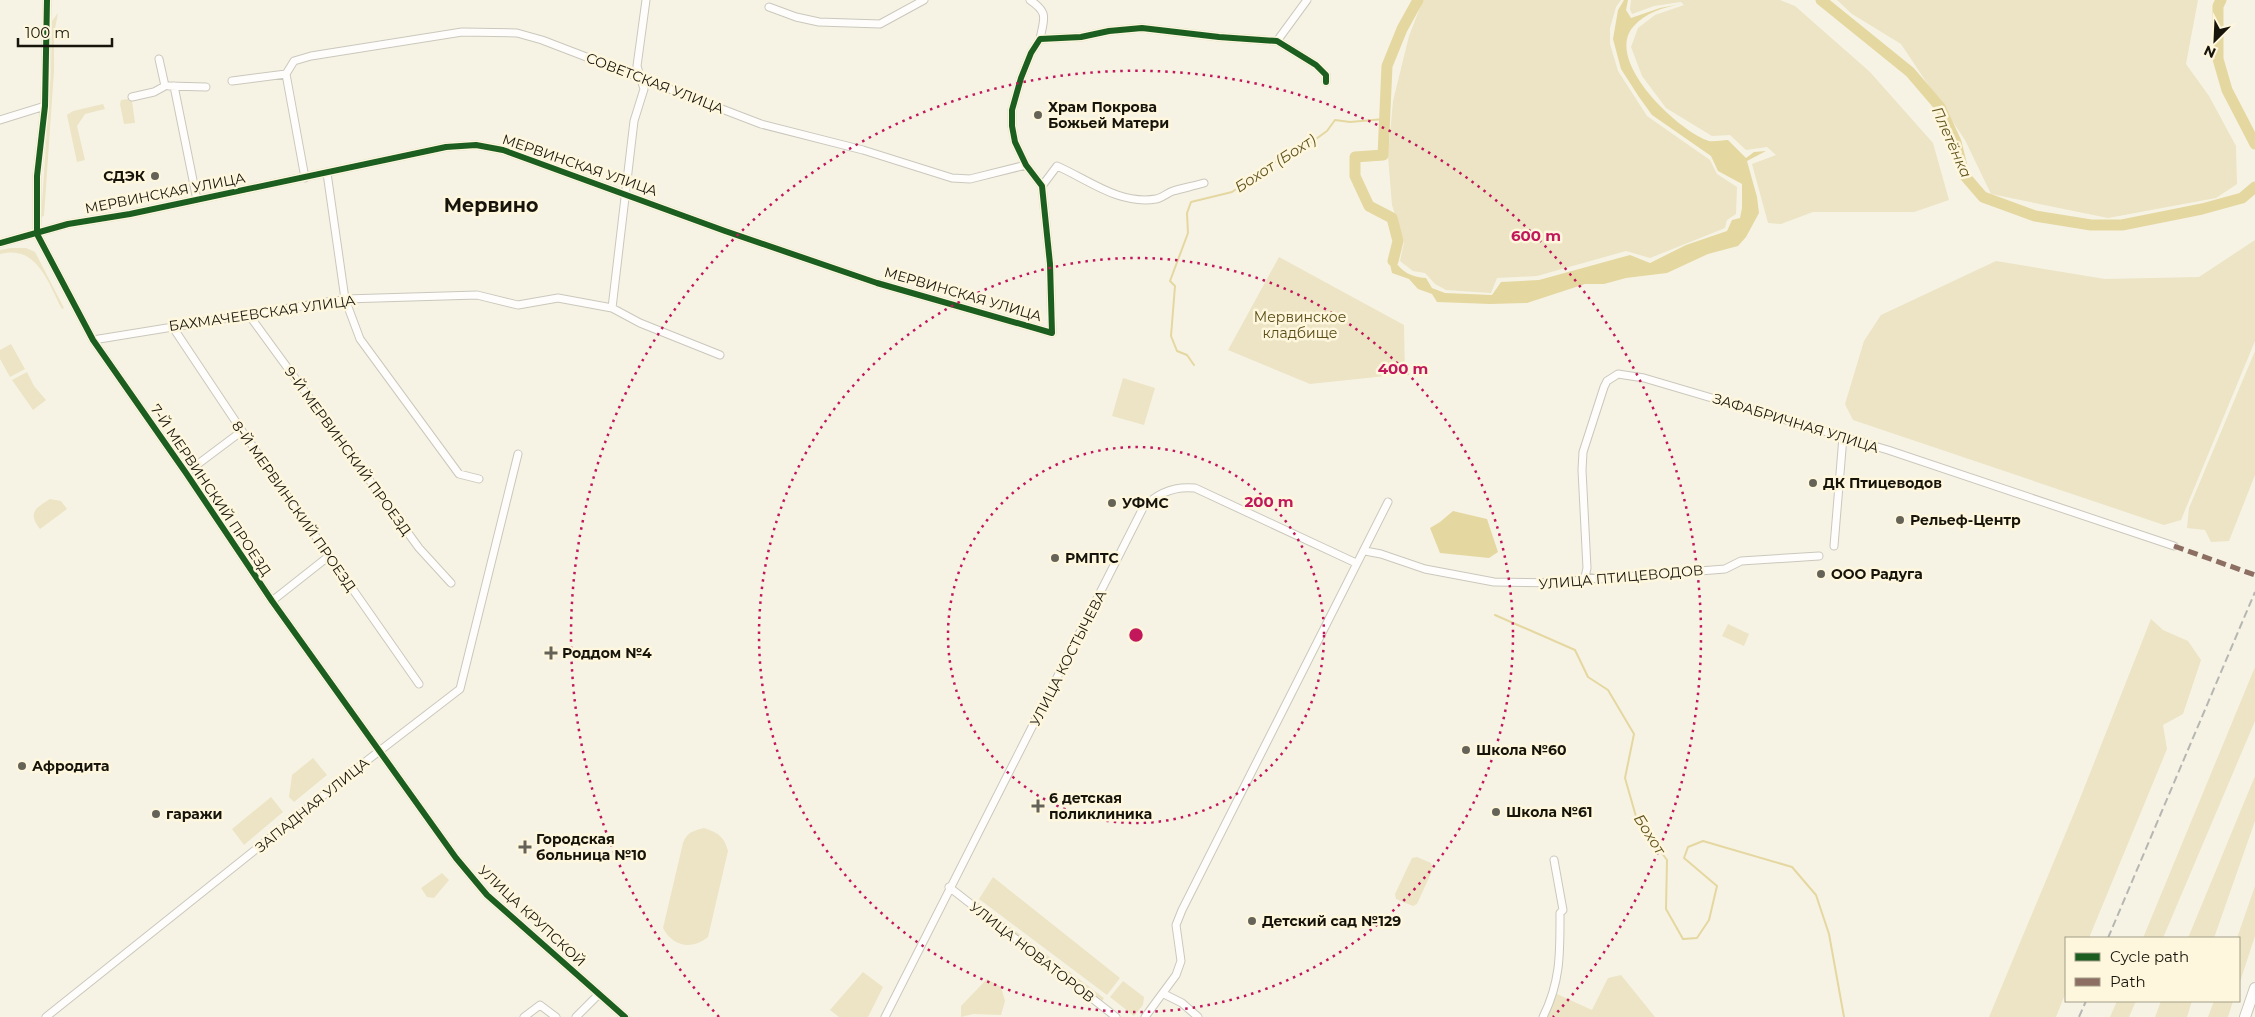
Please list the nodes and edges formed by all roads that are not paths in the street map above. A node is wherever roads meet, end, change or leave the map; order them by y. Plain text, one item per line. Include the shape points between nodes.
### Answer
1 (47, 0) edge
2 (646, 0) edge
3 (924, 0) edge
4 (1030, 0) edge
5 (1307, 0) edge
6 (769, 7) dead end
7 (1040, 38) junction
8 (1277, 41) junction
9 (159, 59) dead end
10 (286, 74) junction
11 (641, 77) junction
12 (232, 81) dead end
13 (1326, 82) dead end
14 (165, 86) junction
15 (174, 86) junction
16 (206, 87) dead end
17 (132, 97) dead end
18 (45, 106) junction
19 (0, 120) edge
20 (1026, 165) junction
21 (328, 173) junction
22 (305, 178) junction
23 (1204, 183) dead end
24 (1042, 186) junction
25 (627, 194) junction
26 (197, 200) junction
27 (37, 234) junction
28 (0, 243) edge
29 (344, 299) junction
30 (612, 308) junction
31 (249, 315) junction
32 (172, 326) junction
33 (93, 340) junction
34 (720, 355) dead end
35 (242, 431) junction
36 (1843, 437) junction
37 (518, 454) dead end
38 (186, 473) junction
39 (478, 479) dead end
40 (1388, 502) dead end
41 (1834, 546) dead end
42 (2174, 546) dead end
43 (1365, 551) junction
44 (329, 556) junction
45 (1819, 556) dead end
46 (1356, 563) junction
47 (1585, 577) junction
48 (451, 583) dead end
49 (272, 601) junction
50 (419, 684) dead end
51 (379, 752) junction
52 (1554, 860) dead end
53 (949, 887) junction
54 (2255, 988) edge
55 (599, 994) junction
56 (1164, 994) junction
57 (46, 1017) edge
58 (524, 1017) edge
59 (556, 1017) edge
60 (576, 1017) edge
61 (625, 1017) edge
62 (885, 1017) edge
63 (1116, 1017) edge
64 (1145, 1017) edge
65 (1198, 1017) edge
66 (1543, 1017) edge
67 (2245, 1017) edge

1 - 18 street
2 - 11 street via 637,66
3 - 6 street via 880,24 819,22
4 - 7 street via 1044,14
5 - 8 street
7 - 8 street via 1081,37 1142,28
7 - 20 street via 1026,64 1012,110 1015,142
8 - 13 street via 1316,65 1326,75
9 - 14 street
10 - 11 street, СОВЕТСКАЯ УЛИЦА via 294,61 311,56 462,32 517,33
10 - 12 street
10 - 22 street
11 - 20 street, СОВЕТСКАЯ УЛИЦА via 761,124 863,150 952,178 970,179
11 - 25 street via 644,88 634,121
14 - 15 street
14 - 17 street
15 - 16 street
15 - 26 street
18 - 19 street
18 - 27 street via 37,176
20 - 24 street
21 - 22 street, МЕРВИНСКАЯ УЛИЦА
21 - 25 street, МЕРВИНСКАЯ УЛИЦА via 446,147 476,145 503,150
21 - 29 street
22 - 26 street, МЕРВИНСКАЯ УЛИЦА
23 - 24 street via 1171,192 1159,199 1142,201 1101,190 1057,166
24 - 25 street, МЕРВИНСКАЯ УЛИЦА via 1050,264 1052,333 877,283
25 - 30 street
26 - 27 street, МЕРВИНСКАЯ УЛИЦА via 68,224
27 - 28 street, МЕРВИНСКАЯ УЛИЦА
27 - 33 street, 7-Й МЕРВИНСКИЙ ПРОЕЗД
29 - 30 street, БАХМАЧЕЕВСКАЯ УЛИЦА via 477,295 518,306 558,298
29 - 31 street, БАХМАЧЕЕВСКАЯ УЛИЦА
29 - 39 street via 360,339 459,474
30 - 34 street, БАХМАЧЕЕВСКАЯ УЛИЦА via 640,323
31 - 32 street, БАХМАЧЕЕВСКАЯ УЛИЦА
31 - 48 street, 9-Й МЕРВИНСКИЙ ПРОЕЗД via 418,548
32 - 33 street, БАХМАЧЕЕВСКАЯ УЛИЦА
32 - 35 street, 8-Й МЕРВИНСКИЙ ПРОЕЗД
33 - 38 street, 7-Й МЕРВИНСКИЙ ПРОЕЗД
35 - 38 street
35 - 44 street, 8-Й МЕРВИНСКИЙ ПРОЕЗД
36 - 41 street
36 - 42 street, ЗАФАБРИЧНАЯ УЛИЦА
36 - 47 street, ЗАФАБРИЧНАЯ УЛИЦА via 1627,374 1614,375 1604,387 1583,452
37 - 51 street, ЗАПАДНАЯ УЛИЦА via 460,689
38 - 49 street, 7-Й МЕРВИНСКИЙ ПРОЕЗД
40 - 43 street
43 - 46 street
43 - 47 street, УЛИЦА ПТИЦЕВОДОВ via 1425,569 1494,582 1571,583
44 - 49 street
44 - 50 street, 8-Й МЕРВИНСКИЙ ПРОЕЗД
45 - 47 street, УЛИЦА ПТИЦЕВОДОВ via 1741,561 1725,568 1598,579
46 - 53 street, УЛИЦА КОСТЫЧЕВА via 1195,488 1178,488 1152,498 1143,508
46 - 56 street via 1182,910 1176,925 1181,962
49 - 51 street, 7-Й МЕРВИНСКИЙ ПРОЕЗД
51 - 55 street, УЛИЦА КРУПСКОЙ via 430,825 477,884
51 - 57 street, ЗАПАДНАЯ УЛИЦА
52 - 66 street via 1563,910 1560,913 1560,961 1555,991
53 - 62 street, УЛИЦА КОСТЫЧЕВА
53 - 63 street, УЛИЦА НОВАТОРОВ
54 - 67 highway
55 - 60 street
55 - 61 street, УЛИЦА КРУПСКОЙ
56 - 64 street
56 - 65 street via 1182,1003
58 - 59 street via 540,1005

